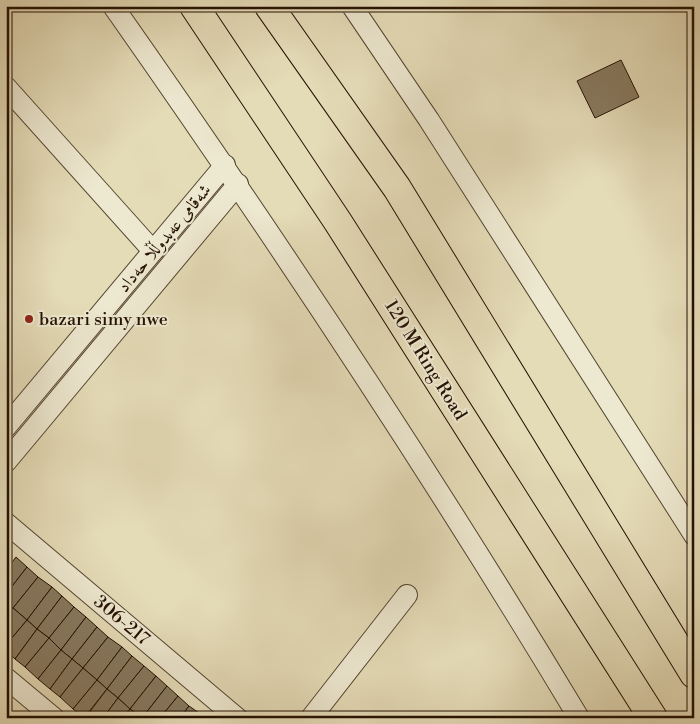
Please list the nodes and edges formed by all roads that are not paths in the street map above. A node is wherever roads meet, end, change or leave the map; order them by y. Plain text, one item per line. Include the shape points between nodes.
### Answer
1 (113, 6) edge
2 (194, 6) edge
3 (269, 6) edge
4 (352, 6) edge
5 (6, 87) edge
6 (225, 165) junction
7 (238, 184) junction
8 (153, 251) junction
9 (6, 427) edge
10 (6, 462) edge
11 (6, 523) edge
12 (694, 535) edge
13 (407, 596) dead end
14 (694, 674) edge
15 (6, 678) edge
16 (54, 718) edge
17 (237, 718) edge
18 (311, 718) edge
19 (579, 718) edge
20 (653, 718) edge

1 - 6 street
2 - 20 highway, 120 M Ring Road via 338,222
3 - 14 highway via 397,188
4 - 12 street via 429,120
5 - 8 street
6 - 7 street
6 - 8 street, شەقامی عەبدوڵڵا حەداد
7 - 10 street, شەقامی عەبدوڵڵا حەداد
7 - 19 street via 503,592
8 - 9 street, شەقامی عەبدوڵڵا حەداد
11 - 17 street, 306-217
13 - 18 street
15 - 16 street

